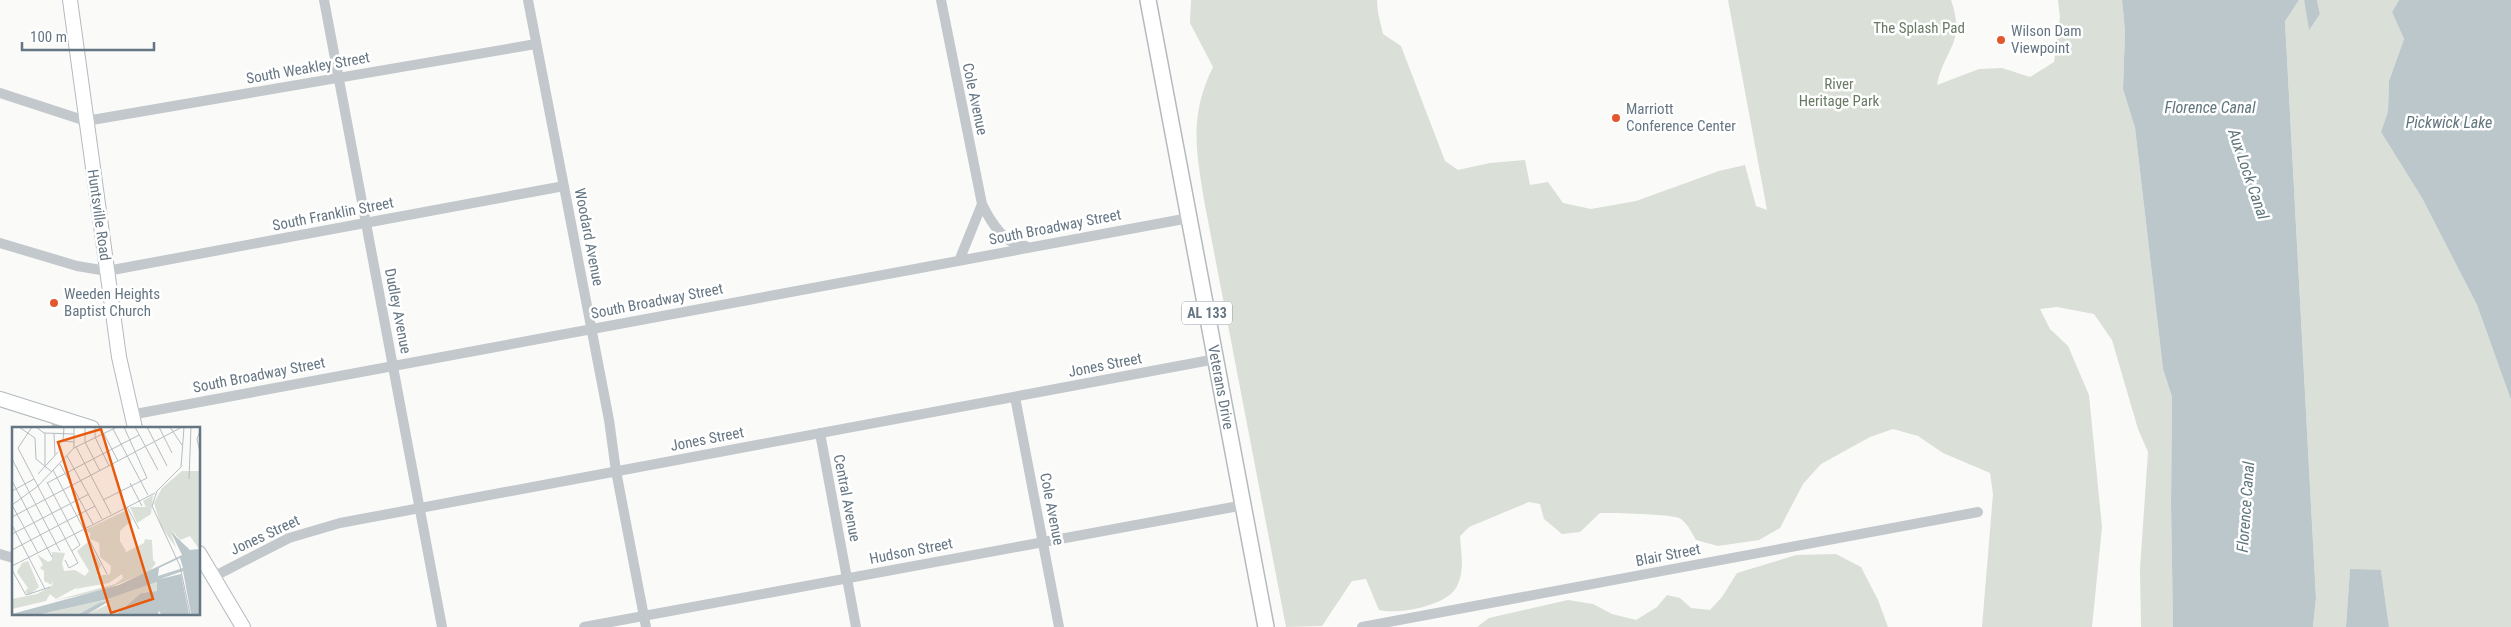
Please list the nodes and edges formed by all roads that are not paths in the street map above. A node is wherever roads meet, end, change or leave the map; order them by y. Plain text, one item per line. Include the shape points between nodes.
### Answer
1 (70, 0) edge
2 (324, 0) edge
3 (528, 0) edge
4 (941, 0) edge
5 (1148, 0) edge
6 (536, 44) junction
7 (339, 78) junction
8 (0, 93) edge
9 (86, 122) junction
10 (564, 186) junction
11 (982, 204) junction
12 (1189, 218) junction
13 (366, 223) junction
14 (0, 243) edge
15 (1034, 247) junction
16 (959, 261) junction
17 (107, 271) junction
18 (591, 329) junction
19 (1216, 359) junction
20 (393, 366) junction
21 (1015, 397) junction
22 (0, 399) edge
23 (130, 414) junction
24 (58, 423) edge
25 (85, 427) edge
26 (135, 427) edge
27 (820, 433) junction
28 (616, 471) junction
29 (1244, 505) junction
30 (420, 508) junction
31 (1978, 512) dead end
32 (1043, 542) junction
33 (0, 554) edge
34 (200, 555) edge
35 (12, 558) edge
36 (213, 577) junction
37 (847, 578) junction
38 (644, 616) junction
39 (243, 627) edge
40 (442, 627) edge
41 (584, 627) edge
42 (646, 627) edge
43 (856, 627) edge
44 (1059, 627) edge
45 (1266, 627) edge
46 (1362, 627) edge

1 - 9 main road, Huntsville Road
2 - 7 street, Dudley Avenue
3 - 6 street, Woodard Avenue
4 - 11 street, Cole Avenue
5 - 12 main road, Veterans Drive / AL 133
6 - 7 street, South Weakley Street
6 - 10 street, Woodard Avenue
7 - 9 street, South Weakley Street
7 - 13 street, Dudley Avenue
8 - 9 street
9 - 17 main road, Huntsville Road
10 - 13 street, South Franklin Street
10 - 18 street, Woodard Avenue
11 - 15 street, Cole Avenue via 988,218 1002,235 1020,246
11 - 16 street
12 - 15 street, South Broadway Street
12 - 19 main road, Veterans Drive / AL 133
13 - 17 street, South Franklin Street
13 - 20 street, Dudley Avenue
14 - 17 street, South Franklin Street via 77,266
15 - 16 street, South Broadway Street
16 - 18 street, South Broadway Street
17 - 23 main road, Huntsville Road
18 - 20 street, South Broadway Street
18 - 28 street, Woodard Avenue
19 - 21 street, Jones Street
19 - 29 main road, Veterans Drive / AL 133
20 - 23 street, South Broadway Street
20 - 30 street, Dudley Avenue
21 - 27 street, Jones Street
21 - 32 street, Cole Avenue
22 - 24 main road
23 - 26 main road, Huntsville Road
24 - 25 main road
27 - 28 street, Jones Street
27 - 37 street, Central Avenue
28 - 30 street, Jones Street
28 - 38 street, Woodard Avenue
29 - 32 street, Hudson Street
29 - 45 main road, Veterans Drive / AL 133
30 - 36 street, Jones Street via 309,531
30 - 40 street, Dudley Avenue
31 - 46 street, Blair Street
32 - 37 street, Hudson Street
32 - 44 street, Cole Avenue
33 - 35 street
34 - 36 main road
36 - 39 main road
37 - 38 street, Hudson Street
37 - 43 street, Central Avenue
38 - 41 street, Hudson Street
38 - 42 street, Woodard Avenue

